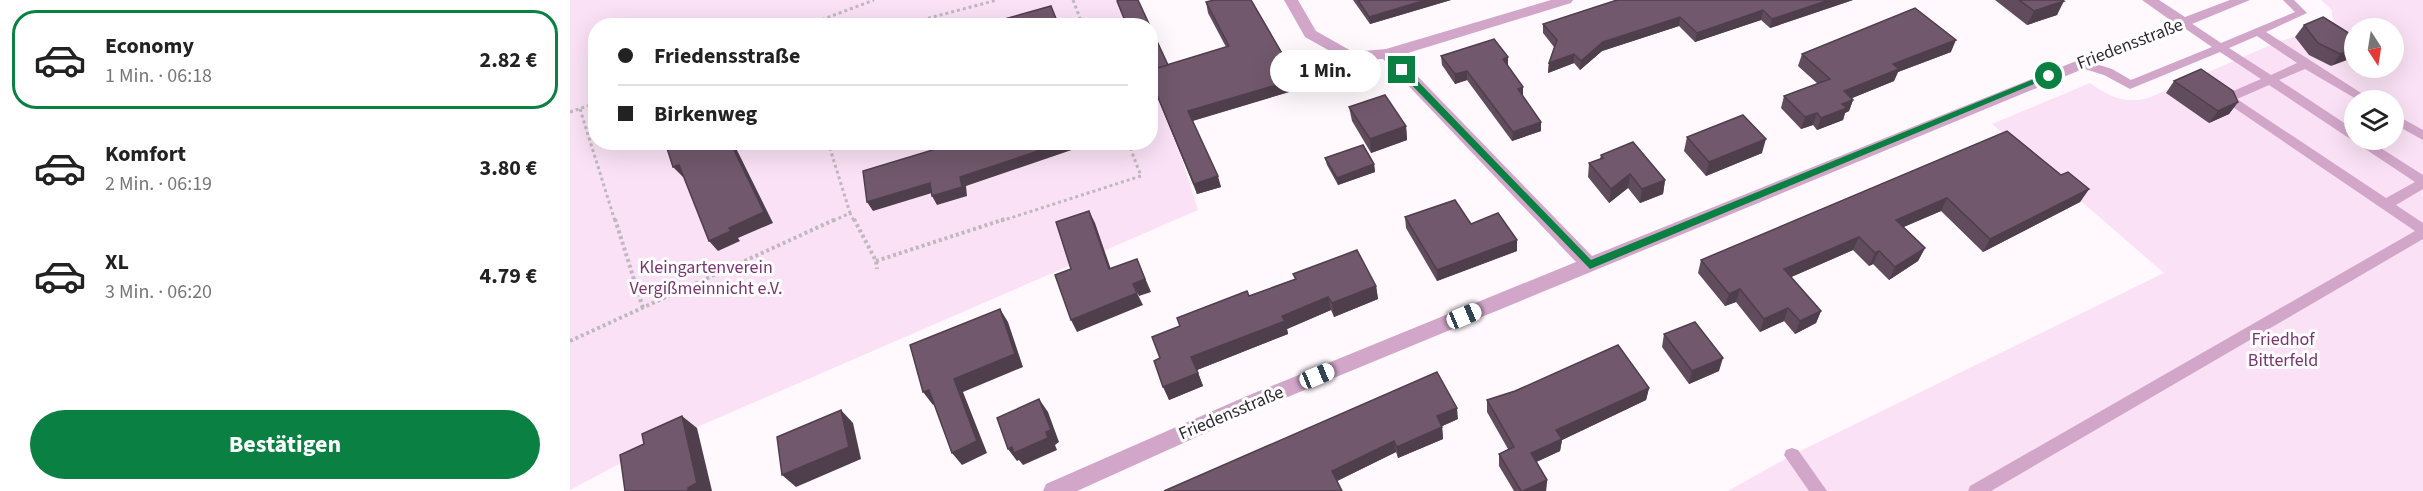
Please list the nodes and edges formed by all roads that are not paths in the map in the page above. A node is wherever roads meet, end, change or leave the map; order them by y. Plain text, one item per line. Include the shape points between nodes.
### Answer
1 (1291, 0) edge
2 (1566, 0) edge
3 (2177, 0) edge
4 (2243, 0) edge
5 (2288, 0) edge
6 (1544, 3) edge
7 (2154, 3) edge
8 (2184, 23) junction
9 (2258, 32) junction
10 (2222, 48) junction
11 (1387, 54) junction
12 (2079, 63) junction
13 (2306, 64) junction
14 (2270, 80) junction
15 (2349, 90) edge
16 (2404, 124) edge
17 (2344, 129) edge
18 (2423, 136) edge
19 (2375, 150) edge
20 (2423, 182) edge
21 (2385, 205) junction
22 (2423, 232) edge
23 (1590, 265) junction
24 (1792, 455) dead end
25 (1054, 491) edge
26 (1819, 491) edge
27 (1976, 491) edge

1 - 11 street via 1310,34 1352,57
2 - 6 street
3 - 7 street, Friedensstraße
4 - 8 street, Friedensstraße
5 - 9 lane via 2302,13
6 - 11 street
7 - 8 street
8 - 10 lane
8 - 12 street, Friedensstraße
9 - 10 lane
9 - 13 lane
10 - 12 lane via 2183,68 2130,85 2108,72
10 - 14 lane
11 - 23 street
12 - 23 street, Friedensstraße
13 - 14 lane
13 - 15 lane
14 - 17 lane
14 - 21 lane via 2224,96
16 - 18 lane
19 - 20 lane
20 - 21 lane
21 - 22 lane
22 - 27 lane
23 - 25 street, Friedensstraße via 1254,402
24 - 26 lane

